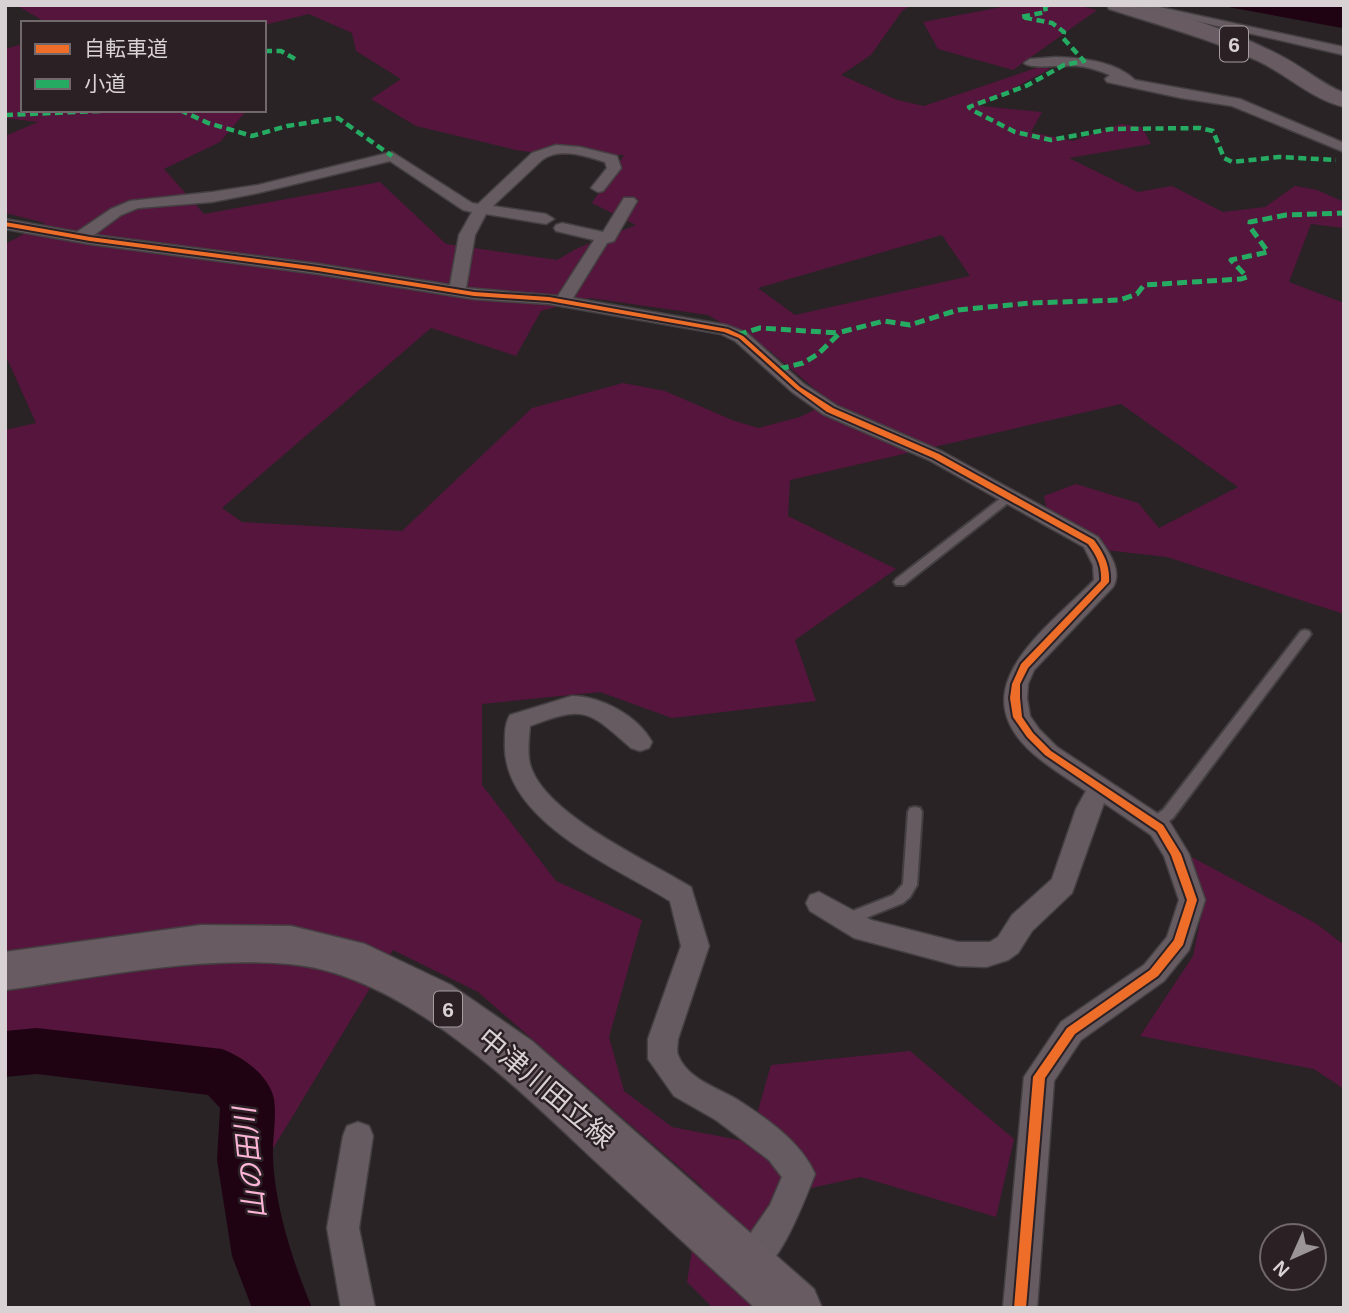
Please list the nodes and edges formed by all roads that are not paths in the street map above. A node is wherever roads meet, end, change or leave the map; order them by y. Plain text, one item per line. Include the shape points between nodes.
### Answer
1 (1116, 5) edge
2 (1132, 5) edge
3 (1155, 14) junction
4 (1344, 51) edge
5 (1030, 62) dead end
6 (1112, 79) dead end
7 (1133, 84) junction
8 (1344, 101) edge
9 (1344, 148) edge
10 (598, 188) dead end
11 (629, 201) dead end
12 (479, 209) junction
13 (546, 219) dead end
14 (5, 223) edge
15 (562, 228) dead end
16 (80, 237) junction
17 (603, 237) junction
18 (457, 291) junction
19 (563, 302) junction
20 (1009, 497) junction
21 (900, 582) dead end
22 (1305, 634) dead end
23 (640, 742) dead end
24 (1100, 787) junction
25 (915, 813) dead end
26 (1153, 824) junction
27 (820, 903) dead end
28 (848, 922) junction
29 (5, 971) edge
30 (358, 1136) dead end
31 (748, 1266) junction
32 (358, 1308) edge
33 (795, 1308) edge
34 (1020, 1308) edge

1 - 3 main road, 6
2 - 3 street
3 - 4 street
3 - 8 main road, 6 via 1260,53
5 - 7 street via 1082,61
6 - 7 street
7 - 9 street via 1241,103
10 - 12 street via 614,168 612,159 551,149 540,153
11 - 17 street via 608,238
12 - 13 street
12 - 16 street via 468,207 392,156 258,189 135,204
12 - 18 street via 463,245
14 - 16 street
15 - 17 street
16 - 18 street
17 - 19 street
18 - 19 street
19 - 20 street via 726,330 741,337 830,410 936,456
20 - 21 lane
20 - 24 street via 1091,542 1107,569 1105,582 1095,594 1024,666 1015,698 1018,717 1030,735 1048,753
22 - 26 lane via 1168,814
23 - 31 street via 609,715 575,702 518,721 518,767 540,800 574,832 682,895 695,946 663,1039 663,1059 685,1086 727,1110 780,1150 799,1174 782,1216
24 - 26 street
24 - 28 street via 1063,885 998,952 958,954
25 - 28 lane via 905,895 895,903 857,913
26 - 34 street via 1176,854 1192,900 1179,942 1154,973 1071,1031 1039,1077
27 - 28 street
29 - 31 main road, 中津川田立線 / 6 via 201,944 291,945 365,963 435,999 515,1056
30 - 32 street via 343,1228
31 - 33 main road, 中津川田立線 / 6

